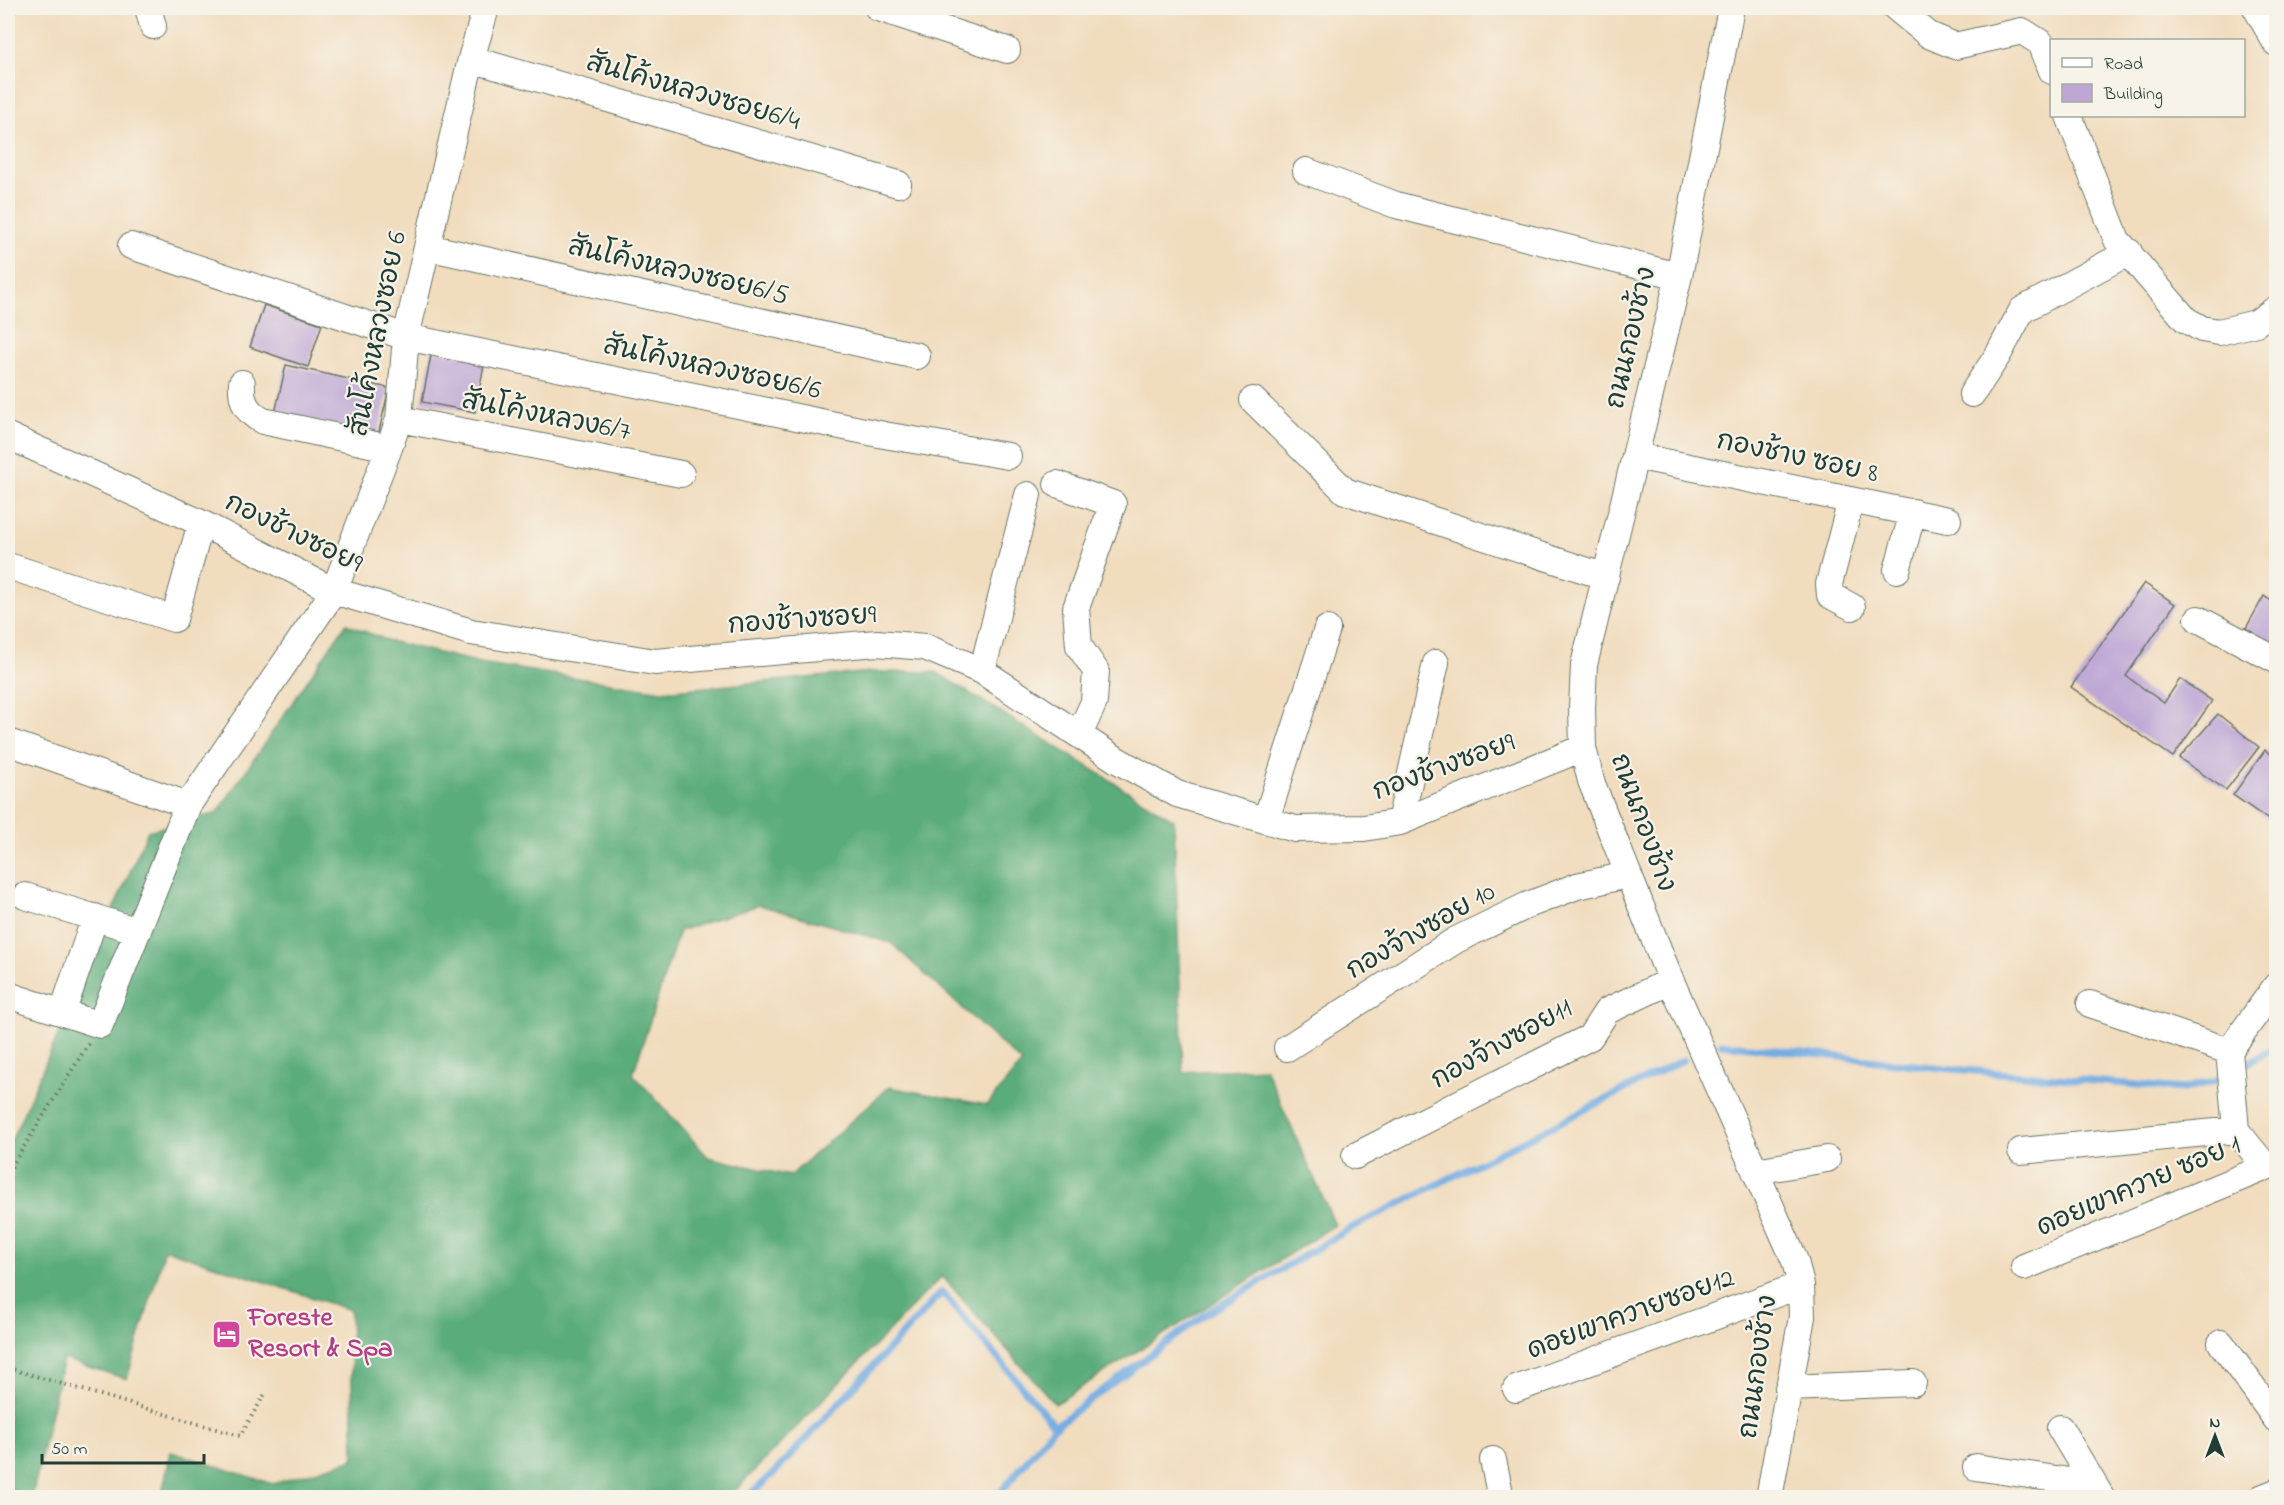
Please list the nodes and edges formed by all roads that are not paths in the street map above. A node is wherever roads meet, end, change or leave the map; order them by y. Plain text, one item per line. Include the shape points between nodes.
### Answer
1 (486, 8) edge
2 (878, 8) edge
3 (1896, 8) edge
4 (2256, 8) edge
5 (1723, 11) edge
6 (2277, 43) edge
7 (1006, 50) dead end
8 (471, 59) junction
9 (2050, 66) edge
10 (2069, 117) edge
11 (1306, 171) dead end
12 (897, 184) dead end
13 (131, 246) dead end
14 (427, 247) junction
15 (2134, 259) junction
16 (1679, 276) junction
17 (2277, 309) edge
18 (406, 337) junction
19 (917, 357) dead end
20 (242, 383) dead end
21 (1972, 394) dead end
22 (1254, 400) dead end
23 (399, 419) junction
24 (8, 436) edge
25 (389, 448) junction
26 (1008, 456) dead end
27 (1635, 456) junction
28 (681, 474) dead end
29 (1057, 484) dead end
30 (1028, 495) dead end
31 (1851, 500) junction
32 (1913, 512) junction
33 (1948, 520) dead end
34 (201, 523) junction
35 (8, 566) edge
36 (1897, 570) dead end
37 (1606, 576) junction
38 (334, 591) junction
39 (1852, 607) dead end
40 (2198, 619) dead end
41 (1327, 629) dead end
42 (2277, 660) edge
43 (1436, 663) dead end
44 (982, 671) junction
45 (1079, 735) junction
46 (8, 742) edge
47 (1583, 748) junction
48 (188, 805) junction
49 (1266, 820) junction
50 (1400, 822) junction
51 (1628, 875) junction
52 (25, 896) dead end
53 (95, 917) junction
54 (138, 931) junction
55 (1671, 981) junction
56 (2277, 986) edge
57 (8, 994) edge
58 (67, 999) dead end
59 (2090, 1004) dead end
60 (1287, 1048) dead end
61 (2229, 1051) junction
62 (2236, 1130) junction
63 (2021, 1151) dead end
64 (1355, 1156) dead end
65 (1827, 1159) dead end
66 (2271, 1165) edge
67 (1755, 1171) junction
68 (2024, 1267) dead end
69 (1801, 1284) junction
70 (2221, 1343) dead end
71 (1913, 1383) dead end
72 (1788, 1388) junction
73 (1516, 1389) dead end
74 (2277, 1419) edge
75 (2061, 1428) dead end
76 (1493, 1460) dead end
77 (1976, 1467) dead end
78 (2277, 1492) edge
79 (1501, 1497) edge
80 (1769, 1497) edge
81 (2078, 1497) edge
82 (2102, 1497) edge
83 (2261, 1497) edge

1 - 8 street, สันโค้งหลวงซอย 6
2 - 7 street
3 - 9 street via 1929,35 1955,46 2022,31 2041,43
4 - 6 street
5 - 16 street, ถนนกองช้าง
8 - 12 street, สันโค้งหลวงซอย6/4
8 - 14 street, สันโค้งหลวงซอย 6
10 - 15 street via 2117,240
11 - 16 street via 1396,204
13 - 18 street, สันโค้งหลวงซอย6/6
14 - 18 street, สันโค้งหลวงซอย 6
14 - 19 street, สันโค้งหลวงซอย6/5
15 - 17 street via 2186,320 2202,329 2219,332 2256,323
15 - 21 street via 2022,310
16 - 27 street, ถนนกองช้าง
18 - 23 street, สันโค้งหลวงซอย 6
18 - 26 street, สันโค้งหลวงซอย6/6 via 884,435
20 - 25 street via 244,405 262,421
22 - 37 street via 1345,491
23 - 25 street, สันโค้งหลวงซอย 6
23 - 28 street, สันโค้งหลวง6/7
24 - 34 street, กองช้างซอย9
25 - 38 street, สันโค้งหลวงซอย 6
27 - 31 street, กองช้าง ซอย 8
27 - 37 street, ถนนกองช้าง
29 - 45 street via 1113,504 1076,608 1079,646 1096,670 1094,702
30 - 44 street
31 - 32 street, กองช้าง ซอย 8
31 - 39 street via 1829,584 1830,595
32 - 33 street, กองช้าง ซอย 8
32 - 36 street
34 - 35 street via 174,619
34 - 38 street, กองช้างซอย9
37 - 47 street, ถนนกองช้าง via 1584,665
38 - 44 street, กองช้างซอย9 via 471,632 655,662 877,643 925,647
38 - 48 street, สันโค้งหลวงซอย 6
40 - 42 street
41 - 49 street
43 - 50 street
44 - 45 street, กองช้างซอย9
45 - 49 street, กองช้างซอย9 via 1177,794
46 - 48 street
47 - 50 street, กองช้างซอย9
47 - 51 street, ถนนกองช้าง via 1591,781
48 - 54 street, สันโค้งหลวงซอย 6
49 - 50 street, กองช้างซอย9 via 1295,829 1364,828
51 - 55 street, ถนนกองช้าง
51 - 60 street, กองจ้างซอย 10 via 1577,886 1456,939
52 - 53 street
53 - 54 street
53 - 58 street
54 - 57 street, สันโค้งหลวงซอย 6 via 100,1025
55 - 64 street, กองจ้างซอย11 via 1607,1011 1590,1037
55 - 67 street, ถนนกองช้าง
56 - 61 street
59 - 61 street
61 - 62 street
62 - 63 street
62 - 66 street
65 - 67 street
66 - 68 street, ดอยเขาควาย ซอย 1
67 - 69 street, ถนนกองช้าง via 1795,1261
69 - 72 street, ถนนกองช้าง via 1802,1317
69 - 73 street, ดอยเขาควายซอย12
70 - 74 street
71 - 72 street
72 - 80 street, ถนนกองช้าง
75 - 82 street
76 - 79 street
77 - 81 street via 2069,1481
78 - 83 street

